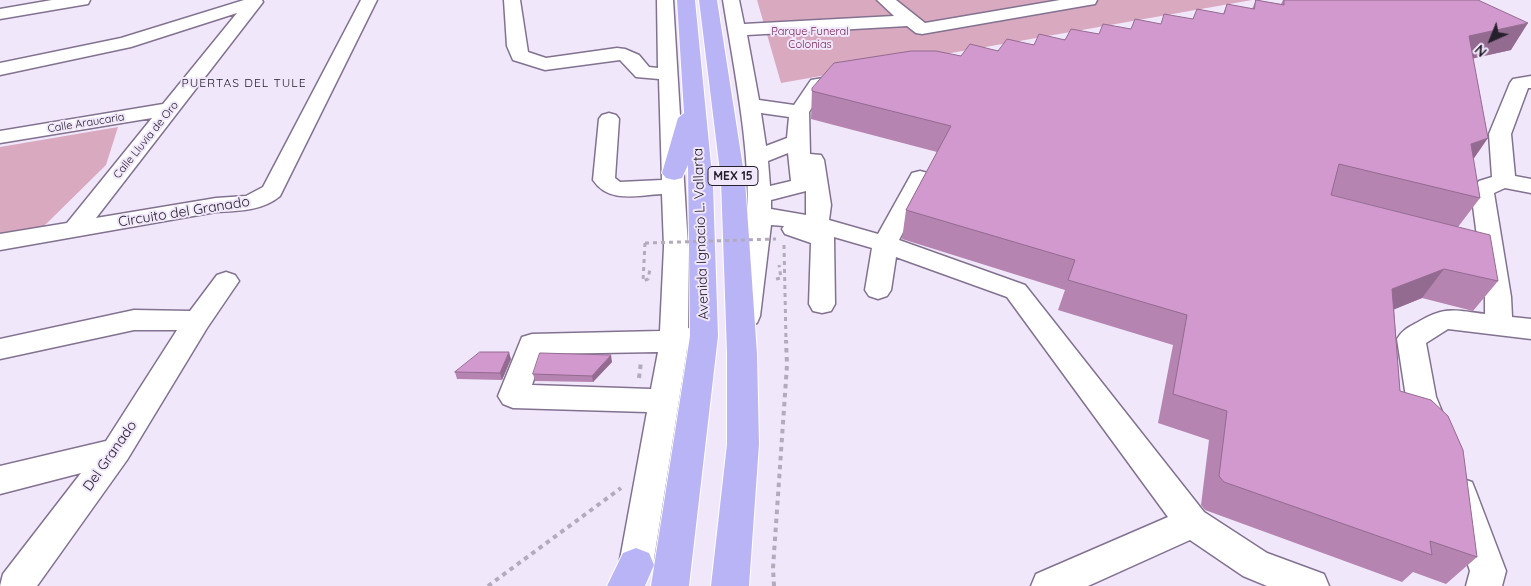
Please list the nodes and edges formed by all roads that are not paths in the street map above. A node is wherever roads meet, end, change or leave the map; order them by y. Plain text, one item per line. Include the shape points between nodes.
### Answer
1 (36, 0) edge
2 (82, 0) edge
3 (369, 0) edge
4 (512, 0) edge
5 (665, 0) edge
6 (686, 0) edge
7 (708, 0) edge
8 (731, 0) edge
9 (886, 0) edge
10 (1089, 0) edge
11 (258, 1) edge
12 (0, 5) edge
13 (0, 14) edge
14 (911, 20) junction
15 (737, 30) junction
16 (0, 69) edge
17 (668, 74) junction
18 (858, 78) edge
19 (1531, 82) edge
20 (694, 99) junction
21 (750, 105) junction
22 (171, 109) junction
23 (609, 120) dead end
24 (802, 133) junction
25 (0, 137) edge
26 (758, 158) junction
27 (920, 178) dead end
28 (674, 180) junction
29 (1504, 180) junction
30 (1531, 186) edge
31 (763, 219) junction
32 (817, 224) junction
33 (74, 230) junction
34 (0, 242) edge
35 (885, 244) junction
36 (226, 281) dead end
37 (878, 290) dead end
38 (822, 304) dead end
39 (197, 321) junction
40 (1498, 324) junction
41 (1531, 329) edge
42 (689, 338) junction
43 (0, 349) edge
44 (742, 354) junction
45 (650, 400) junction
46 (116, 451) junction
47 (0, 480) edge
48 (1192, 523) junction
49 (631, 579) edge
50 (733, 579) edge
51 (1486, 579) edge
52 (16, 586) edge
53 (670, 586) edge
54 (1049, 586) edge
55 (1311, 586) edge

1 - 12 street
2 - 13 street
3 - 33 street, Circuito del Granado via 272,191 264,198
4 - 17 street via 516,46 520,56 545,64 617,54 629,57 643,73
5 - 17 street, Avenida Ignacio L. Vallarta
6 - 20 highway, Avenida Ignacio L. Vallarta / MEX 15
7 - 44 highway, MEX 15 via 734,180
8 - 15 street
9 - 14 street
10 - 14 street via 922,29
11 - 16 street via 125,43
11 - 22 street, Calle Lluvia de Oro
14 - 15 street
15 - 21 street
17 - 28 street, Avenida Ignacio L. Vallarta
18 - 24 street via 818,84
19 - 29 street via 1520,83 1500,134
20 - 28 highway
20 - 42 highway, Avenida Ignacio L. Vallarta / MEX 15 via 701,185
21 - 24 street via 774,108 789,116
21 - 26 street
22 - 25 street, Calle Araucaria
22 - 33 street, Calle Lluvia de Oro
23 - 28 street via 604,180 608,185 614,189
24 - 26 street
24 - 31 street via 802,182
24 - 32 street via 819,205
26 - 31 street
27 - 35 street
28 - 42 street, Avenida Ignacio L. Vallarta via 676,247
29 - 30 street
29 - 40 street via 1488,185 1482,191 1498,297
31 - 32 street
31 - 38 street via 823,239
31 - 44 street
32 - 35 street
33 - 34 street, Circuito del Granado
35 - 37 street
35 - 48 street via 1016,291
36 - 39 street, Del Granado
39 - 43 street via 134,320
39 - 46 street, Del Granado
40 - 41 street
40 - 51 street via 1444,319 1411,339 1427,415 1468,510
42 - 45 street, Avenida Ignacio L. Vallarta
42 - 45 street via 532,344 513,396
42 - 53 highway, Avenida Ignacio L. Vallarta / MEX 15
44 - 50 highway, MEX 15 via 743,444
45 - 49 street, Avenida Ignacio L. Vallarta
46 - 47 street
46 - 52 street, Del Granado
48 - 54 street
48 - 55 street via 1255,565

